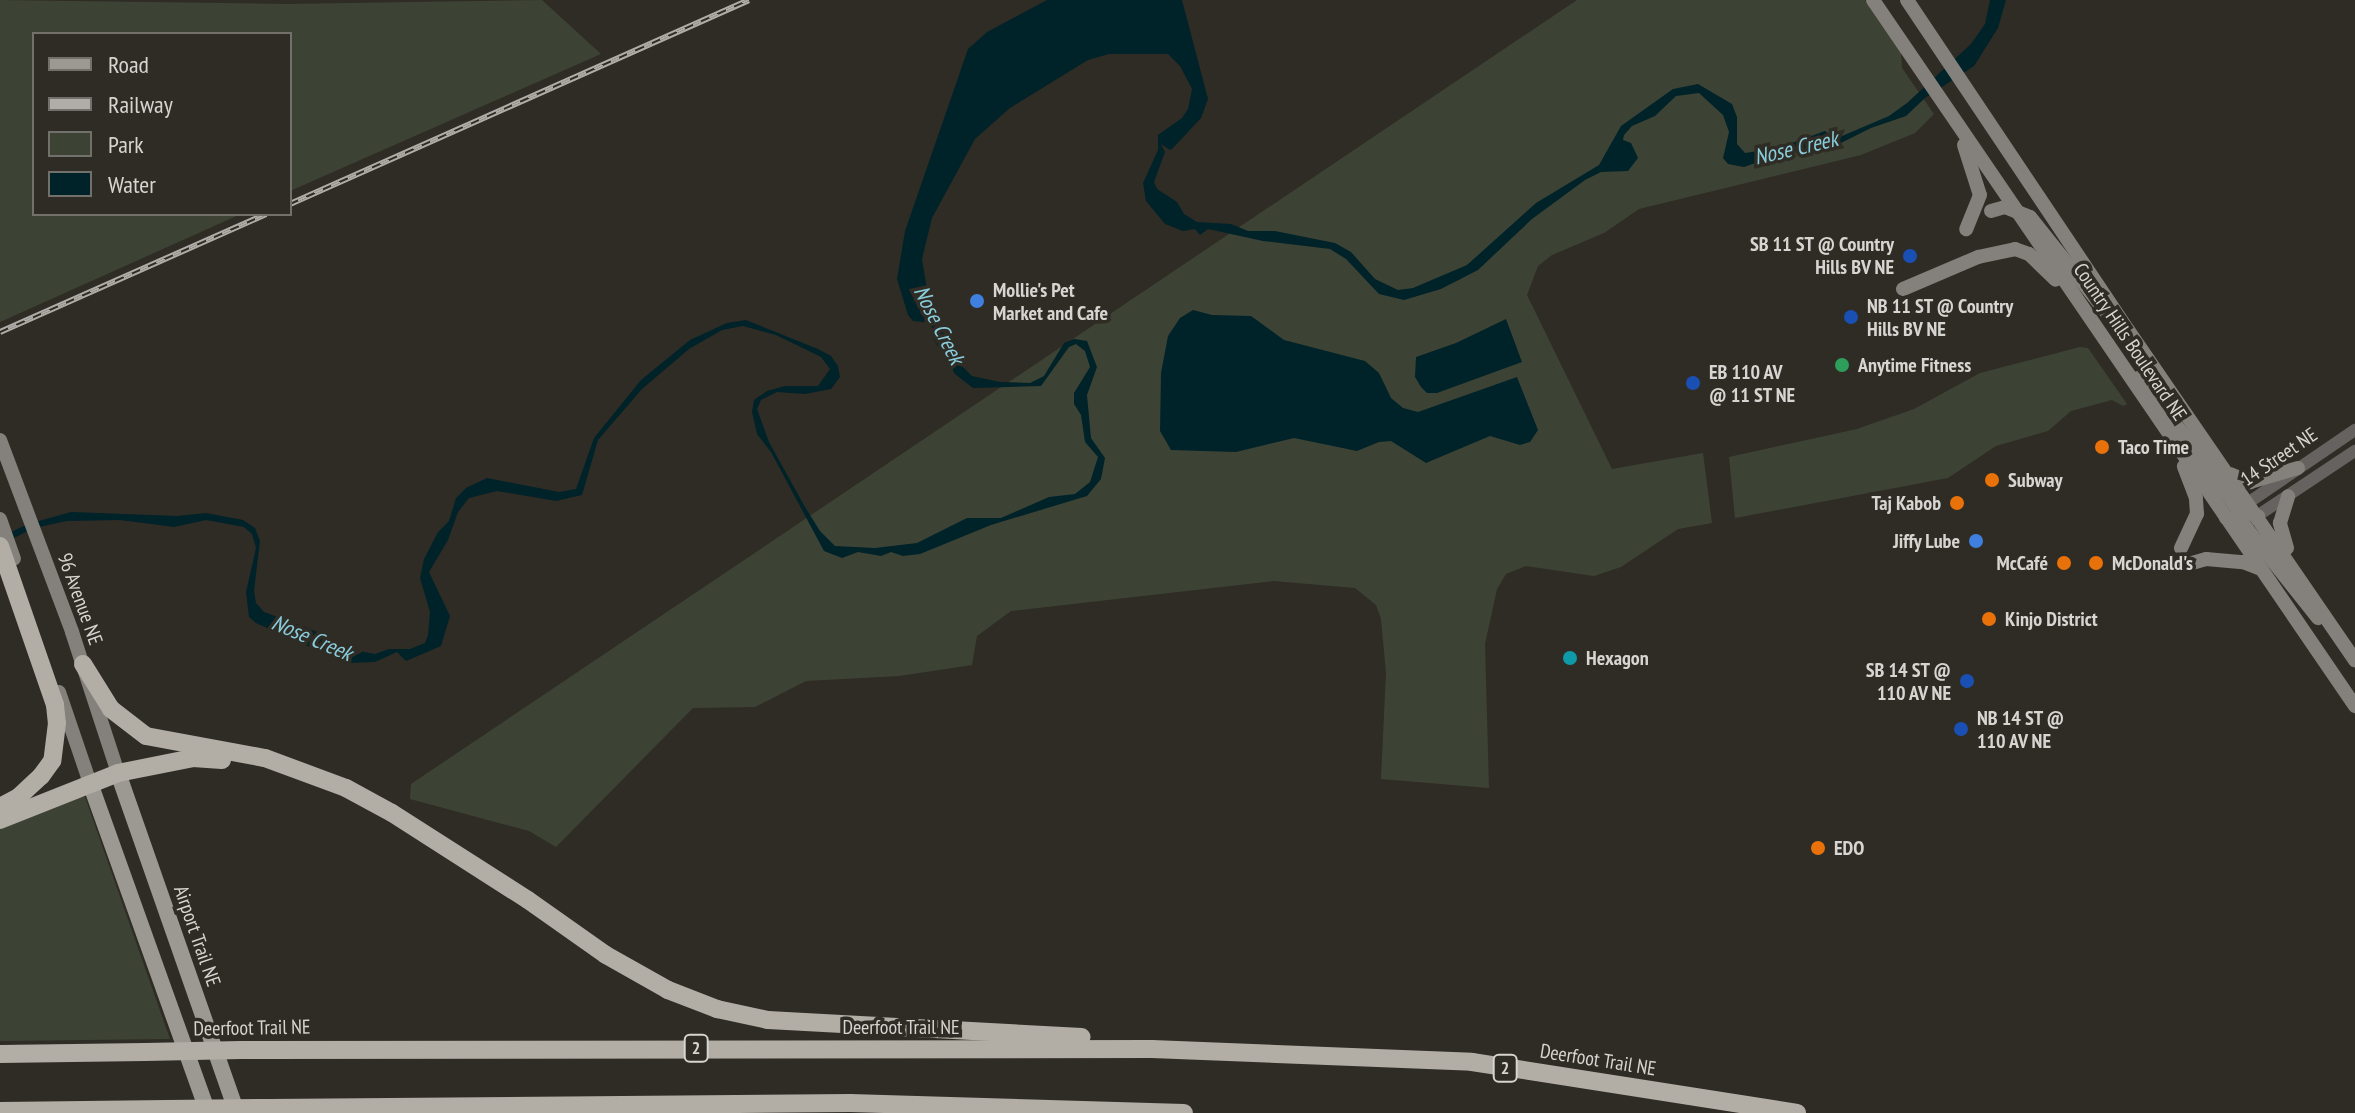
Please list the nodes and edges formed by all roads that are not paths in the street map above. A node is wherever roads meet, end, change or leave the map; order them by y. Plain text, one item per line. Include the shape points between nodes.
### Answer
1 (1873, 0) edge
2 (1907, 0) edge
3 (1949, 112) junction
4 (2017, 210) junction
5 (1991, 211) dead end
6 (1966, 229) dead end
7 (1903, 289) dead end
8 (2076, 299) junction
9 (2128, 330) junction
10 (2109, 348) junction
11 (2355, 430) edge
12 (0, 440) edge
13 (2175, 444) junction
14 (2355, 451) edge
15 (2298, 468) junction
16 (2227, 473) junction
17 (2288, 496) junction
18 (2237, 510) junction
19 (2258, 516) junction
20 (0, 519) edge
21 (2240, 528) junction
22 (0, 546) edge
23 (2181, 548) dead end
24 (2185, 565) dead end
25 (2260, 569) junction
26 (2304, 585) junction
27 (24, 602) junction
28 (2355, 660) edge
29 (83, 664) junction
30 (2355, 706) edge
31 (304, 771) junction
32 (118, 773) junction
33 (90, 783) junction
34 (0, 807) edge
35 (0, 820) edge
36 (1152, 1049) junction
37 (0, 1054) edge
38 (0, 1111) edge
39 (208, 1113) edge
40 (237, 1113) edge
41 (1184, 1113) edge
42 (1797, 1113) edge

1 - 3 main road, Country Hills Boulevard NE
2 - 9 main road, Country Hills Boulevard NE
3 - 4 main road, Country Hills Boulevard NE
3 - 6 main road via 1980,195
4 - 5 main road
4 - 8 main road, Country Hills Boulevard NE
4 - 9 main road via 2034,221 2106,312
7 - 8 main road via 1978,257 2015,249 2029,254
8 - 10 main road, Country Hills Boulevard NE
9 - 16 main road, Country Hills Boulevard NE
10 - 13 main road, Country Hills Boulevard NE
10 - 18 main road via 2150,390
11 - 15 street, 14 Street NE
12 - 29 main road, 96 Avenue NE
13 - 18 main road, Country Hills Boulevard NE
13 - 23 main road via 2196,498 2196,522
14 - 17 street, 14 Street NE
15 - 16 main road via 2250,482
15 - 18 street, 14 Street NE
16 - 18 main road, Country Hills Boulevard NE
17 - 19 street, 14 Street NE
17 - 26 main road via 2281,534
18 - 19 main road, Country Hills Boulevard NE
18 - 21 main road
19 - 21 street, 14 Street NE
19 - 26 main road, Country Hills Boulevard NE
20 - 27 main road
21 - 25 main road
21 - 28 main road
22 - 27 highway
24 - 25 main road via 2206,559
25 - 30 main road
26 - 28 main road, Country Hills Boulevard NE
27 - 33 main road
27 - 34 highway via 55,705 56,746 41,776
29 - 31 highway via 111,709 146,736 265,758
29 - 32 main road, 96 Avenue NE
31 - 32 highway via 193,758
31 - 36 highway via 392,813 606,955 668,990 717,1009 784,1021 1123,1039
32 - 33 highway
32 - 40 main road, Airport Trail NE
33 - 35 highway
33 - 39 main road
36 - 37 highway, Deerfoot Trail NE / 2, bridge
36 - 42 highway, Deerfoot Trail NE / 2 via 1472,1062
38 - 41 highway, bridge via 850,1103

